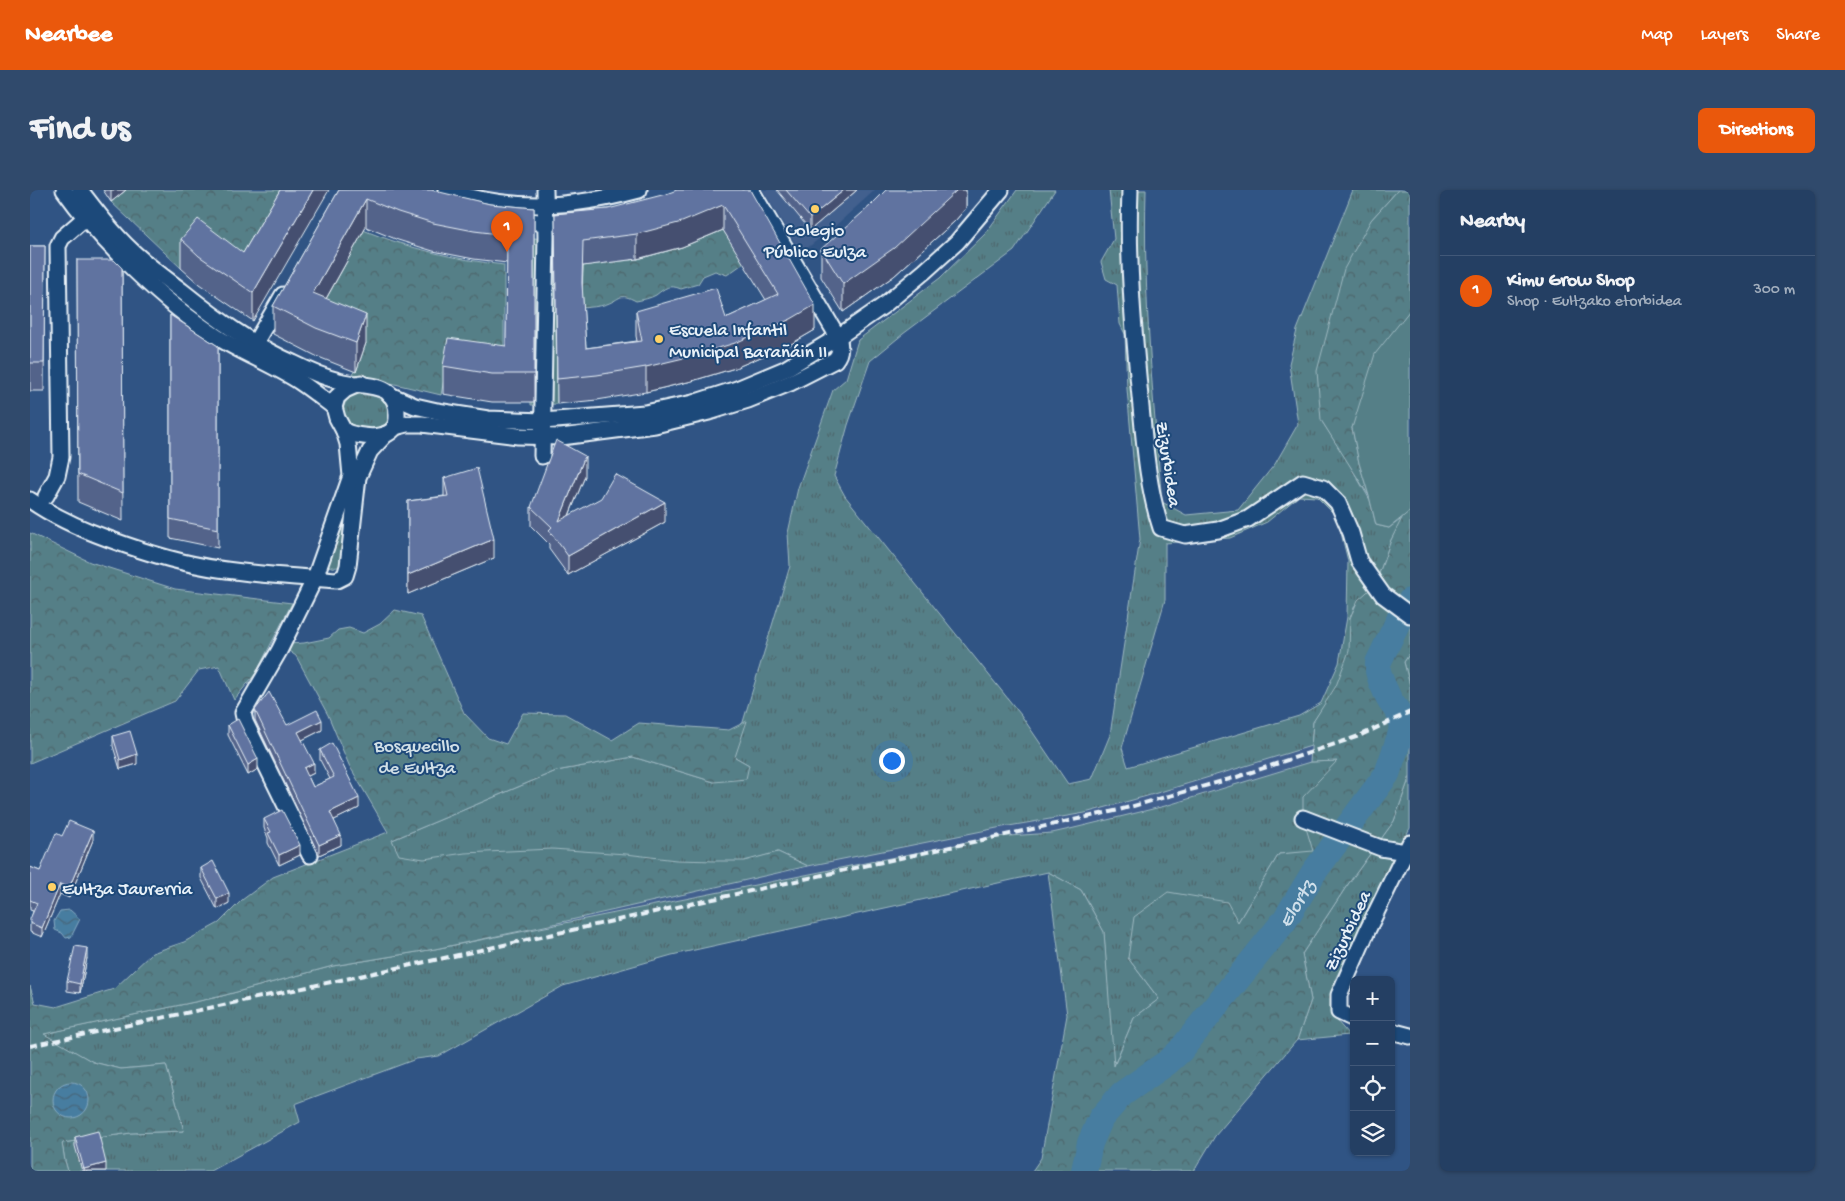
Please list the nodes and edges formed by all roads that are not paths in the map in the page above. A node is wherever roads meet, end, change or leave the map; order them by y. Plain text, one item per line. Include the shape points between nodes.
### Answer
1 (64, 190) edge
2 (80, 190) edge
3 (446, 190) edge
4 (545, 190) edge
5 (639, 190) edge
6 (751, 190) edge
7 (1001, 190) edge
8 (1130, 190) edge
9 (546, 206) junction
10 (90, 214) junction
11 (487, 215) edge
12 (592, 219) edge
13 (546, 222) junction
14 (290, 282) edge
15 (838, 337) junction
16 (255, 343) junction
17 (361, 383) junction
18 (390, 394) junction
19 (334, 407) junction
20 (543, 421) junction
21 (344, 431) junction
22 (391, 431) junction
23 (542, 437) junction
24 (542, 456) dead end
25 (46, 496) dead end
26 (30, 500) edge
27 (315, 578) junction
28 (1410, 615) edge
29 (1303, 818) dead end
30 (1408, 848) edge
31 (310, 855) dead end
32 (1350, 1017) edge
33 (1395, 1032) edge
34 (1410, 1036) edge

1 - 10 street
2 - 10 street
3 - 9 street via 507,204
4 - 9 street
5 - 9 street via 603,200
6 - 15 street
7 - 15 street via 957,242 925,272
8 - 28 street, Zizurbidea via 1128,235 1138,375 1150,487 1161,528 1185,535 1218,530 1248,519 1303,482 1323,488 1338,503 1359,561 1375,585
9 - 13 street
10 - 16 street via 229,328
10 - 19 street via 137,272 182,312 237,349 299,382
10 - 25 street via 62,238 58,246 61,457 58,476
11 - 13 street
12 - 13 street
13 - 20 street
14 - 16 street
15 - 20 street via 785,369 693,403 645,413
15 - 23 street via 841,344 835,360 748,400 655,425
16 - 17 street via 334,380
17 - 18 street via 379,387
17 - 19 street via 337,397
18 - 20 street via 415,406 437,411 488,419
18 - 22 street via 396,404 398,420
19 - 21 street
20 - 23 street
21 - 22 street via 368,438
21 - 27 street via 350,476
22 - 23 street via 407,424 422,424
22 - 27 street via 370,451 358,477 345,576 338,580
23 - 24 street
26 - 27 street via 54,516 148,553 217,569
27 - 31 street via 279,651 243,713
29 - 30 street, Zizurbidea via 1381,848
30 - 32 street, Zizurbidea via 1339,995 1339,1012
33 - 34 street

